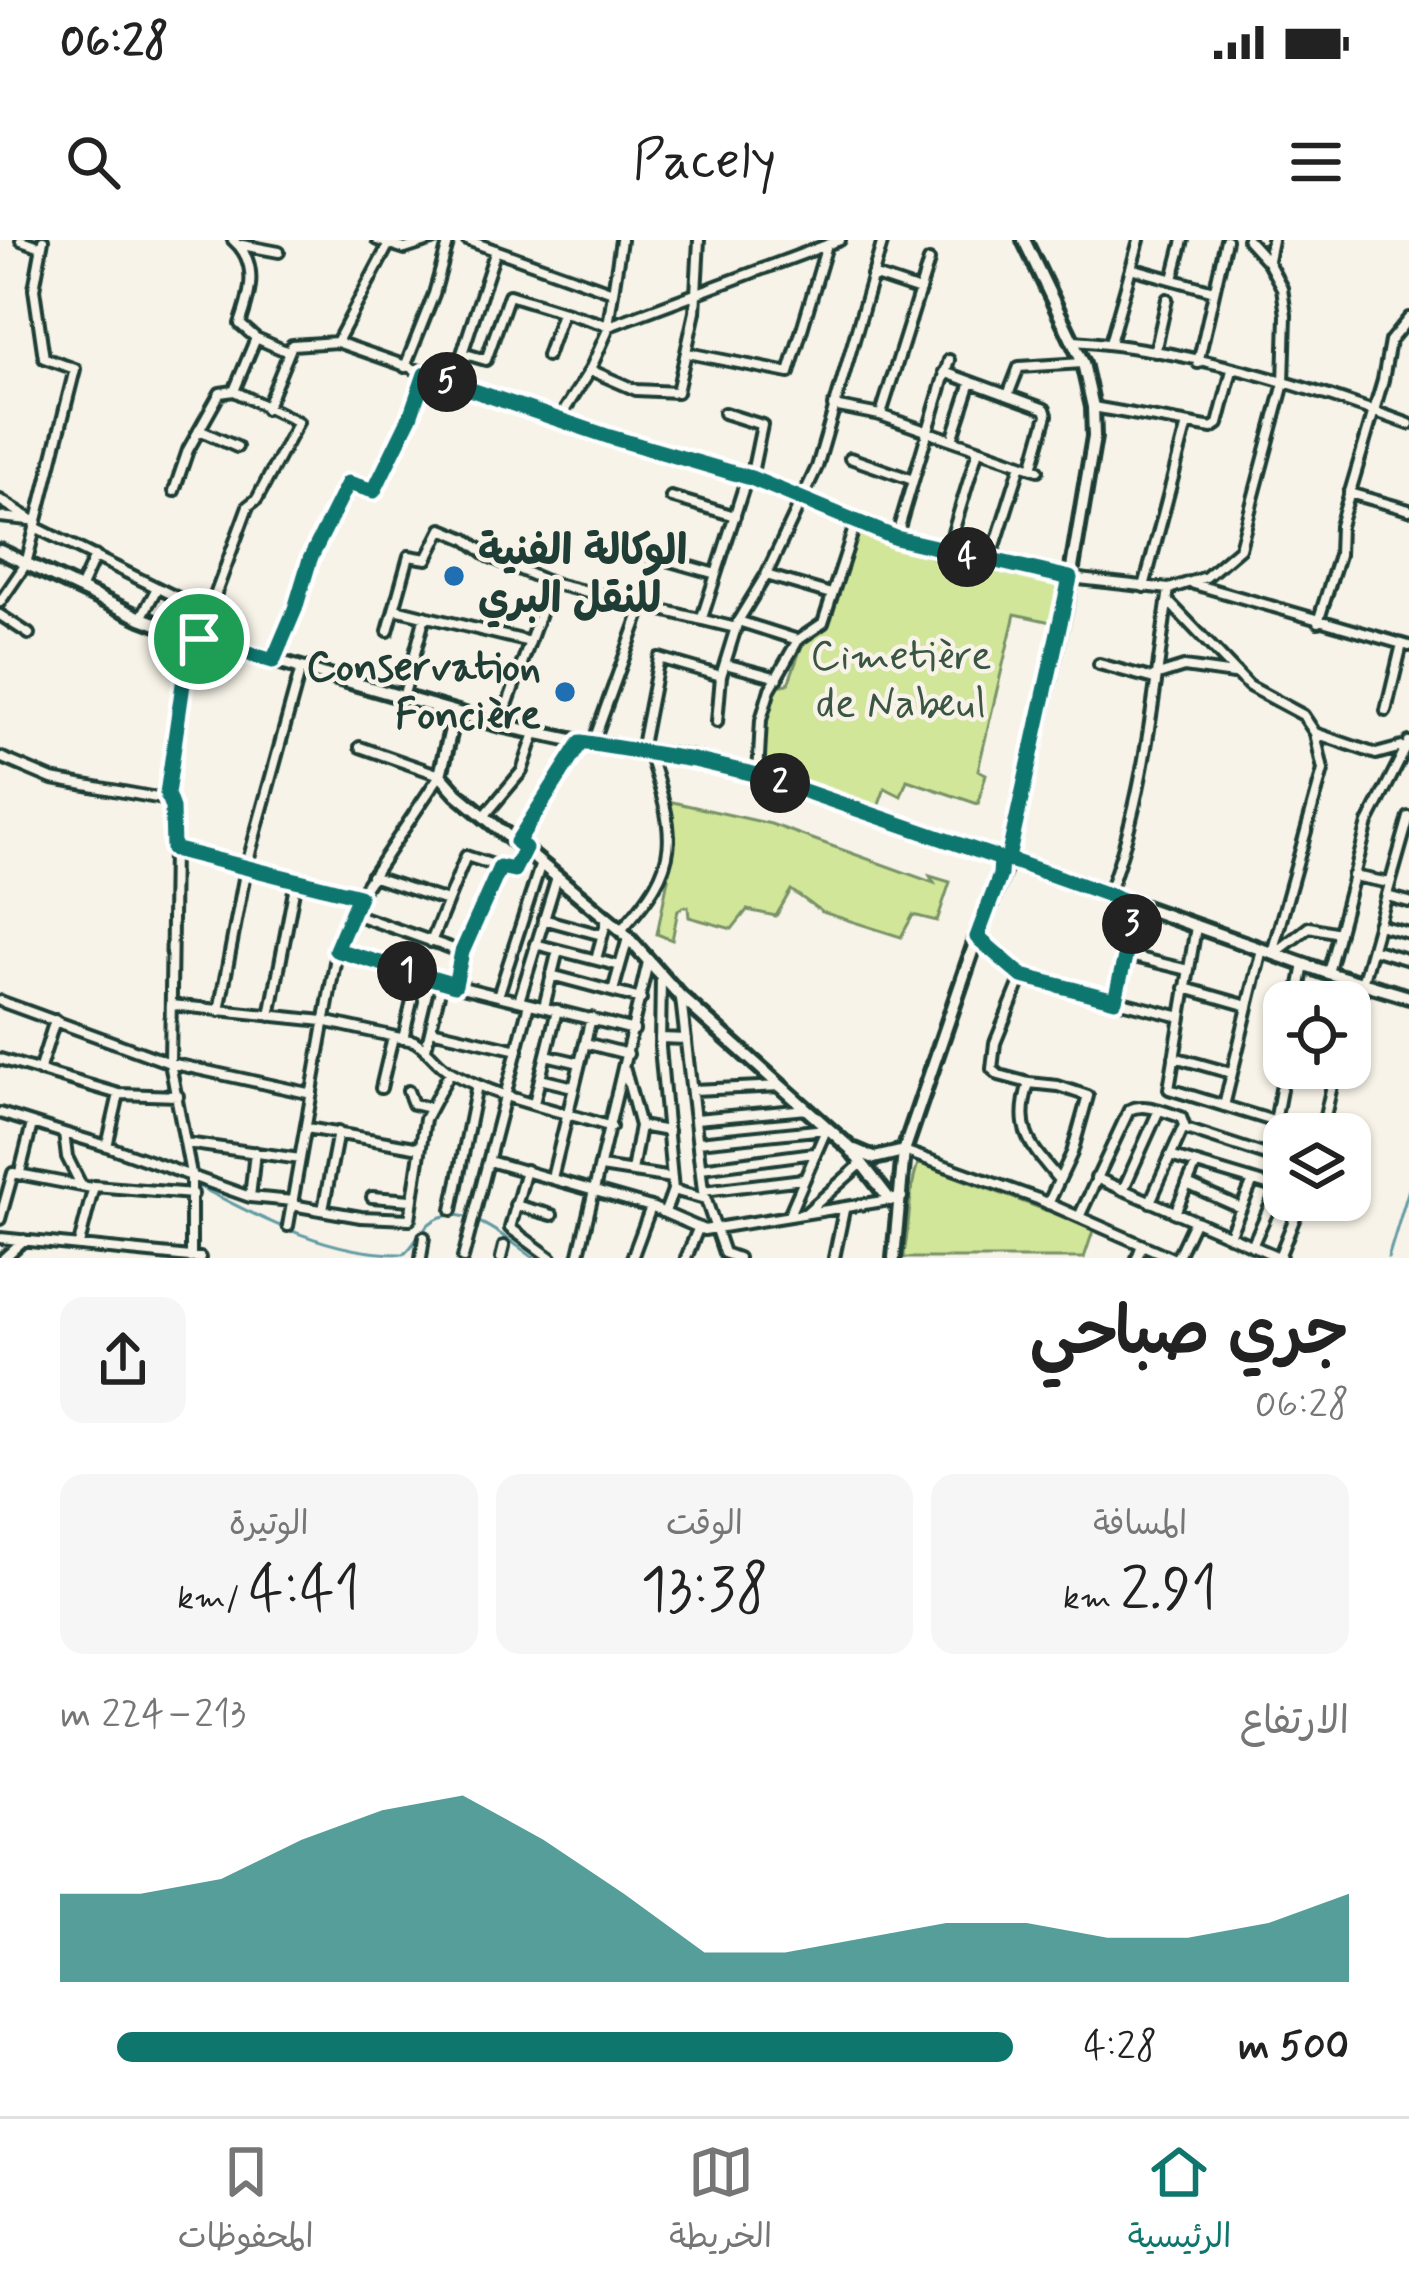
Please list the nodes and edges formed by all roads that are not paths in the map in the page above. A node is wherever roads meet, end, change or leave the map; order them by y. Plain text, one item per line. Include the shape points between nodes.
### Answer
1 (21, 240) edge
2 (377, 240) edge
3 (434, 240) edge
4 (449, 240) edge
5 (467, 240) edge
6 (621, 240) edge
7 (699, 240) edge
8 (800, 240) edge
9 (840, 240) edge
10 (883, 240) edge
11 (1024, 240) edge
12 (1139, 240) edge
13 (1183, 240) edge
14 (1226, 240) edge
15 (1248, 240) edge
16 (1272, 240) edge
17 (237, 243) edge
18 (389, 243) edge
19 (42, 244) edge
20 (827, 245) junction
21 (496, 250) junction
22 (279, 252) dead end
23 (802, 255) junction
24 (929, 261) dead end
25 (1268, 262) junction
26 (1131, 268) junction
27 (872, 275) junction
28 (1172, 280) junction
29 (610, 291) junction
30 (920, 291) junction
31 (1214, 291) junction
32 (695, 296) junction
33 (1167, 299) dead end
34 (562, 313) junction
35 (1409, 317) edge
36 (609, 326) junction
37 (256, 338) junction
38 (1074, 341) junction
39 (337, 342) junction
40 (1110, 344) junction
41 (288, 352) junction
42 (1155, 352) junction
43 (462, 353) junction
44 (688, 353) junction
45 (547, 356) dead end
46 (949, 360) dead end
47 (1083, 362) junction
48 (1198, 363) junction
49 (405, 367) junction
50 (590, 370) junction
51 (1232, 370) junction
52 (944, 372) junction
53 (425, 374) junction
54 (971, 382) junction
55 (1284, 382) junction
56 (452, 383) junction
57 (234, 391) junction
58 (1009, 395) junction
59 (833, 406) junction
60 (1093, 407) junction
61 (266, 410) junction
62 (1373, 411) junction
63 (724, 412) dead end
64 (880, 415) junction
65 (560, 419) junction
66 (1186, 424) junction
67 (1409, 424) edge
68 (199, 430) junction
69 (926, 430) junction
70 (952, 440) junction
71 (237, 447) dead end
72 (978, 450) junction
73 (850, 458) dead end
74 (1021, 464) junction
75 (749, 477) junction
76 (910, 479) junction
77 (173, 490) dead end
78 (1348, 493) junction
79 (671, 497) dead end
80 (803, 498) junction
81 (0, 500) edge
82 (1409, 510) edge
83 (735, 516) junction
84 (0, 517) edge
85 (856, 522) junction
86 (35, 523) junction
87 (896, 538) junction
88 (0, 551) edge
89 (946, 552) junction
90 (649, 555) dead end
91 (94, 556) junction
92 (990, 562) junction
93 (26, 564) junction
94 (716, 574) junction
95 (766, 575) junction
96 (1070, 578) junction
97 (551, 583) junction
98 (1194, 584) junction
99 (1144, 587) junction
100 (157, 588) junction
101 (80, 589) junction
102 (1169, 589) junction
103 (831, 594) junction
104 (1168, 601) junction
105 (0, 602) edge
106 (644, 604) junction
107 (394, 609) junction
108 (208, 614) junction
109 (0, 615) edge
110 (425, 616) junction
111 (141, 618) junction
112 (703, 618) junction
113 (1318, 622) junction
114 (737, 624) junction
115 (388, 631) dead end
116 (29, 634) dead end
117 (194, 638) junction
118 (798, 640) junction
119 (530, 642) junction
120 (1406, 645) edge
121 (273, 661) junction
122 (725, 664) junction
123 (1099, 664) dead end
124 (301, 668) junction
125 (1235, 674) junction
126 (721, 676) junction
127 (778, 678) junction
128 (1155, 678) junction
129 (403, 698) junction
130 (1386, 711) dead end
131 (455, 713) junction
132 (717, 722) dead end
133 (500, 725) junction
134 (536, 733) junction
135 (1315, 734) junction
136 (587, 743) junction
137 (1406, 744) edge
138 (360, 747) dead end
139 (645, 752) junction
140 (0, 758) edge
141 (440, 775) junction
142 (758, 775) junction
143 (170, 800) junction
144 (486, 814) junction
145 (1408, 825) edge
146 (521, 845) junction
147 (173, 849) junction
148 (1004, 855) junction
149 (542, 862) junction
150 (1396, 865) junction
151 (500, 867) junction
152 (246, 868) junction
153 (1409, 869) edge
154 (558, 875) junction
155 (371, 876) junction
156 (1354, 876) junction
157 (296, 880) junction
158 (1390, 883) junction
159 (1108, 894) junction
160 (359, 896) junction
161 (1387, 896) junction
162 (447, 901) junction
163 (1409, 902) edge
164 (1137, 905) junction
165 (351, 913) junction
166 (607, 918) junction
167 (543, 919) junction
168 (1196, 925) junction
169 (1378, 925) junction
170 (625, 933) junction
171 (1339, 933) junction
172 (1409, 933) edge
173 (602, 935) junction
174 (977, 937) junction
175 (431, 942) junction
176 (536, 944) junction
177 (1372, 949) junction
178 (336, 950) junction
179 (558, 950) junction
180 (462, 952) junction
181 (1269, 952) junction
182 (1126, 955) junction
183 (596, 959) junction
184 (1409, 960) edge
185 (649, 961) junction
186 (1304, 964) junction
187 (620, 966) junction
188 (1188, 970) junction
189 (1328, 973) junction
190 (551, 975) junction
191 (661, 976) junction
192 (1022, 976) junction
193 (1301, 981) edge
194 (1356, 981) edge
195 (1359, 981) edge
196 (442, 982) junction
197 (455, 985) junction
198 (1371, 986) edge
199 (1185, 988) junction
200 (613, 991) junction
201 (498, 996) junction
202 (680, 996) junction
203 (1409, 998) edge
204 (641, 999) junction
205 (1115, 1000) junction
206 (0, 1001) edge
207 (412, 1001) dead end
208 (524, 1002) junction
209 (171, 1005) junction
210 (544, 1006) junction
211 (1248, 1006) junction
212 (557, 1010) junction
213 (219, 1011) junction
214 (270, 1016) junction
215 (1180, 1016) junction
216 (591, 1018) junction
217 (55, 1020) junction
218 (323, 1021) junction
219 (431, 1030) junction
220 (634, 1030) junction
221 (398, 1038) junction
222 (660, 1038) junction
223 (686, 1039) junction
224 (585, 1043) junction
225 (426, 1048) junction
226 (518, 1050) junction
227 (546, 1054) junction
228 (628, 1054) junction
229 (1174, 1057) junction
230 (0, 1059) edge
231 (170, 1063) junction
232 (580, 1063) junction
233 (624, 1070) junction
234 (39, 1072) junction
235 (450, 1072) junction
236 (1232, 1073) junction
237 (540, 1079) junction
238 (1028, 1083) junction
239 (477, 1085) junction
240 (783, 1086) junction
241 (381, 1088) dead end
242 (573, 1088) junction
243 (693, 1090) junction
244 (408, 1091) dead end
245 (118, 1094) junction
246 (312, 1094) junction
247 (508, 1095) junction
248 (178, 1096) junction
249 (534, 1103) junction
250 (1224, 1106) junction
251 (430, 1108) junction
252 (807, 1109) junction
253 (1159, 1110) junction
254 (0, 1113) edge
255 (568, 1113) junction
256 (1263, 1118) edge
257 (696, 1119) junction
258 (32, 1124) junction
259 (610, 1126) junction
260 (640, 1126) junction
261 (307, 1128) junction
262 (1185, 1128) junction
263 (826, 1129) junction
264 (668, 1131) junction
265 (338, 1132) junction
266 (64, 1133) junction
267 (698, 1142) junction
268 (186, 1143) junction
269 (106, 1146) junction
270 (420, 1148) junction
271 (904, 1151) junction
272 (255, 1152) junction
273 (814, 1154) junction
274 (1263, 1154) edge
275 (1170, 1156) junction
276 (300, 1159) junction
277 (868, 1160) junction
278 (489, 1161) junction
279 (1196, 1164) junction
280 (601, 1167) junction
281 (701, 1168) junction
282 (526, 1170) junction
283 (632, 1171) junction
284 (20, 1172) junction
285 (191, 1174) junction
286 (552, 1178) junction
287 (672, 1178) junction
288 (1096, 1178) junction
289 (803, 1179) junction
290 (1058, 1179) junction
291 (1253, 1180) junction
292 (1263, 1183) edge
293 (1187, 1184) junction
294 (81, 1185) junction
295 (92, 1188) junction
296 (673, 1190) junction
297 (1123, 1190) junction
298 (595, 1192) junction
299 (193, 1194) junction
300 (705, 1196) junction
301 (250, 1197) junction
302 (372, 1197) dead end
303 (896, 1198) junction
304 (411, 1200) junction
305 (1150, 1202) junction
306 (292, 1203) junction
307 (1048, 1204) junction
308 (515, 1205) junction
309 (1, 1206) edge
310 (651, 1208) junction
311 (1241, 1208) junction
312 (323, 1210) junction
313 (452, 1210) dead end
314 (844, 1210) junction
315 (665, 1212) junction
316 (1175, 1213) junction
317 (805, 1214) junction
318 (789, 1215) junction
319 (552, 1216) dead end
320 (1079, 1217) junction
321 (0, 1219) edge
322 (1265, 1221) edge
323 (1294, 1221) edge
324 (1194, 1222) junction
325 (289, 1226) dead end
326 (698, 1229) junction
327 (716, 1229) junction
328 (1229, 1237) junction
329 (3, 1238) edge
330 (424, 1238) dead end
331 (25, 1239) junction
332 (79, 1244) junction
333 (1142, 1245) junction
334 (504, 1246) dead end
335 (1252, 1246) junction
336 (136, 1254) edge
337 (723, 1256) edge
338 (1280, 1257) edge
339 (3, 1258) edge
340 (194, 1258) edge
341 (422, 1258) edge
342 (463, 1258) edge
343 (500, 1258) edge
344 (551, 1258) edge
345 (578, 1258) edge
346 (632, 1258) edge
347 (686, 1258) edge
348 (738, 1258) edge
349 (834, 1258) edge
350 (894, 1258) edge
351 (1137, 1258) edge
352 (1173, 1258) edge

1 - 19 street
2 - 18 street
3 - 18 street via 416,248
4 - 49 street
5 - 21 street
6 - 29 street
7 - 32 street
8 - 23 street
9 - 20 street
10 - 27 street
11 - 38 street
12 - 26 street
13 - 28 street
14 - 31 street
15 - 25 street
16 - 25 street
17 - 22 street
17 - 37 street via 252,287 239,322
18 - 39 street
19 - 86 street via 34,289 44,358 74,369
20 - 23 street
20 - 44 street via 789,373
21 - 29 street
21 - 43 street
23 - 32 street
24 - 30 street
25 - 55 street via 1284,298
26 - 28 street
26 - 40 street
27 - 30 street
27 - 59 street
28 - 31 street
29 - 36 street
30 - 64 street
31 - 48 street
32 - 36 street
32 - 44 street
33 - 42 street
34 - 36 street
34 - 43 street via 508,296 486,360
34 - 45 street
35 - 62 street via 1392,336
36 - 50 street
37 - 41 street
37 - 57 street
38 - 40 street
38 - 47 street
39 - 41 street via 294,343
39 - 49 street
40 - 42 street
41 - 61 street
42 - 48 street
43 - 56 street
44 - 50 street via 672,395
46 - 52 street
47 - 58 street via 1019,368
47 - 60 street
48 - 51 street
49 - 53 street
50 - 65 street
51 - 55 street
51 - 66 street via 1218,424
52 - 54 street
52 - 69 street
53 - 56 street
53 - 121 street via 374,491 348,483
54 - 58 street
54 - 70 street
55 - 62 street
55 - 98 street via 1240,548
56 - 65 street
57 - 61 street
57 - 68 street via 220,393
58 - 74 street via 1046,411 1035,469
59 - 64 street
59 - 80 street
60 - 66 street
60 - 96 street
61 - 108 street via 298,422 248,506
62 - 67 street
62 - 78 street
63 - 75 street via 762,425
64 - 69 street
65 - 75 street
66 - 99 street
68 - 71 street
68 - 77 street
69 - 70 street
69 - 76 street
70 - 72 street
72 - 74 street
72 - 89 street
73 - 76 street
74 - 92 street
75 - 80 street
75 - 83 street
76 - 87 street
78 - 82 street
78 - 113 street
79 - 83 street
80 - 85 street
80 - 95 street
81 - 86 street
83 - 94 street
84 - 86 street
85 - 87 street
85 - 103 street
86 - 91 street
86 - 93 street
87 - 89 street
88 - 93 street
89 - 92 street
90 - 94 street
91 - 100 street
91 - 101 street
92 - 96 street
93 - 101 street
93 - 105 street
94 - 112 street
95 - 103 street
95 - 114 street
96 - 99 street
96 - 148 street
97 - 106 street
97 - 107 street via 442,529 427,559 409,556
97 - 119 street
98 - 102 street
98 - 113 street
99 - 102 street
100 - 108 street
100 - 111 street
101 - 111 street
102 - 104 street
103 - 118 street via 823,623
104 - 125 street
104 - 128 street
106 - 112 street
106 - 136 street
107 - 110 street
107 - 115 street
108 - 117 street
109 - 116 street
110 - 119 street
110 - 129 street
111 - 117 street
112 - 114 street
113 - 120 street
114 - 118 street
114 - 122 street
117 - 121 street
117 - 143 street
118 - 127 street
119 - 133 street
120 - 130 street
121 - 124 street
122 - 126 street
122 - 127 street
123 - 128 street
124 - 129 street
124 - 152 street
125 - 128 street via 1194,667
125 - 135 street via 1297,710
126 - 132 street
126 - 139 street via 659,658
127 - 142 street via 761,720
128 - 159 street via 1141,780
129 - 131 street
131 - 133 street
131 - 141 street
133 - 134 street
134 - 136 street
134 - 144 street via 522,772
135 - 137 street via 1376,754
135 - 181 street via 1323,770
136 - 139 street
136 - 146 street
137 - 156 street via 1374,806
138 - 141 street
139 - 142 street
139 - 170 street via 670,824 668,857
140 - 143 street via 52,779
141 - 144 street
141 - 155 street
142 - 148 street
143 - 147 street
144 - 146 street
145 - 150 street
146 - 149 street
146 - 151 street via 514,870
147 - 152 street
147 - 209 street
148 - 159 street
148 - 174 street
149 - 154 street
149 - 201 street
150 - 153 street
150 - 158 street
151 - 162 street via 466,856
151 - 180 street
152 - 157 street
152 - 213 street
154 - 166 street
154 - 167 street
155 - 160 street
155 - 162 street
156 - 158 street
156 - 171 street
157 - 160 street
157 - 214 street
158 - 161 street
159 - 164 street
160 - 165 street
161 - 163 street
161 - 169 street
162 - 175 street
164 - 168 street
164 - 182 street
165 - 175 street
165 - 178 street
166 - 170 street
166 - 173 street
167 - 173 street
167 - 176 street
168 - 181 street
168 - 188 street
169 - 172 street
169 - 177 street
170 - 185 street
170 - 187 street
171 - 181 street via 1309,927
171 - 189 street
173 - 183 street
174 - 192 street
174 - 271 street
175 - 180 street
176 - 179 street
176 - 208 street
177 - 184 street
177 - 195 street
178 - 196 street
178 - 218 street
179 - 183 street
179 - 190 street
180 - 197 street
181 - 186 street
181 - 211 street
182 - 188 street
182 - 205 street
183 - 187 street
185 - 191 street
185 - 204 street
186 - 189 street
186 - 193 street
187 - 200 street
188 - 199 street
189 - 194 street
190 - 200 street
190 - 210 street
191 - 202 street
191 - 222 street
192 - 205 street
192 - 238 street via 992,1069
196 - 197 street
196 - 219 street
197 - 201 street
198 - 203 street
199 - 211 street
199 - 215 street
200 - 204 street
201 - 208 street
202 - 223 street
202 - 240 street
204 - 220 street
205 - 215 street
206 - 217 street
207 - 221 street
208 - 210 street
208 - 226 street
209 - 213 street
209 - 231 street
210 - 212 street
211 - 236 street
212 - 216 street
212 - 227 street
213 - 214 street
214 - 218 street
215 - 229 street
216 - 220 street
216 - 224 street
217 - 231 street
217 - 234 street
218 - 221 street
218 - 246 street
219 - 225 street
219 - 226 street
220 - 228 street
221 - 225 street
221 - 241 street
222 - 223 street
222 - 264 street
223 - 243 street
224 - 228 street
224 - 232 street
225 - 235 street
226 - 247 street
227 - 232 street
227 - 237 street
228 - 233 street
229 - 236 street
229 - 250 street via 1169,1090
230 - 234 street
231 - 246 street
231 - 248 street
232 - 242 street
233 - 259 street
233 - 260 street
234 - 245 street
235 - 239 street
235 - 251 street
236 - 250 street
237 - 242 street
237 - 249 street
238 - 290 street via 1024,1134
238 - 290 street via 1088,1096
239 - 247 street
239 - 313 street
240 - 243 street
240 - 252 street
242 - 255 street
243 - 257 street
244 - 251 street via 410,1103
245 - 248 street
245 - 269 street
246 - 261 street
247 - 249 street
247 - 278 street
248 - 268 street
249 - 255 street
250 - 256 street
251 - 270 street
252 - 257 street
252 - 263 street
253 - 262 street via 1180,1117
253 - 288 street via 1129,1110
253 - 297 street
254 - 258 street
255 - 259 street
255 - 286 street
257 - 267 street
258 - 266 street
258 - 284 street
259 - 280 street
260 - 264 street
260 - 283 street
261 - 265 street
261 - 276 street
262 - 274 street
262 - 275 street
263 - 267 street
263 - 273 street
263 - 277 street
264 - 287 street
265 - 270 street
265 - 312 street
266 - 269 street
266 - 294 street
267 - 281 street
268 - 272 street
268 - 285 street
269 - 285 street
270 - 304 street
271 - 277 street
271 - 303 street
271 - 307 street
272 - 276 street
272 - 301 street
273 - 281 street
273 - 289 street
275 - 279 street
275 - 305 street
276 - 306 street
277 - 303 street
277 - 317 street
278 - 282 street
278 - 342 street
279 - 291 street
279 - 293 street
280 - 283 street
280 - 298 street
281 - 300 street
282 - 286 street
282 - 308 street
283 - 287 street
284 - 294 street
284 - 309 street
285 - 299 street
285 - 301 street
286 - 298 street
287 - 296 street
288 - 297 street
288 - 320 street
289 - 300 street
289 - 318 street
290 - 307 street
291 - 292 street
291 - 311 street
293 - 311 street
293 - 316 street
294 - 295 street
295 - 299 street
295 - 332 street
296 - 300 street
296 - 315 street
297 - 305 street
298 - 310 street
298 - 345 street
299 - 340 street
300 - 327 street
301 - 306 street
302 - 304 street
303 - 314 street
303 - 350 street
304 - 312 street via 410,1219
305 - 316 street
306 - 312 street
306 - 325 street
307 - 320 street
308 - 319 street
308 - 344 street via 509,1228
309 - 321 street
310 - 315 street
310 - 346 street
311 - 328 street
314 - 317 street
314 - 349 street
315 - 326 street
316 - 324 street
317 - 318 street
318 - 327 street
320 - 333 street
322 - 335 street
323 - 338 street
324 - 328 street
324 - 352 street
326 - 327 street
326 - 347 street
327 - 337 street
328 - 335 street
329 - 331 street
329 - 339 street
330 - 341 street
331 - 332 street
331 - 339 street
332 - 336 street
333 - 351 street
333 - 352 street
334 - 343 street
335 - 338 street
336 - 340 street
337 - 348 street

